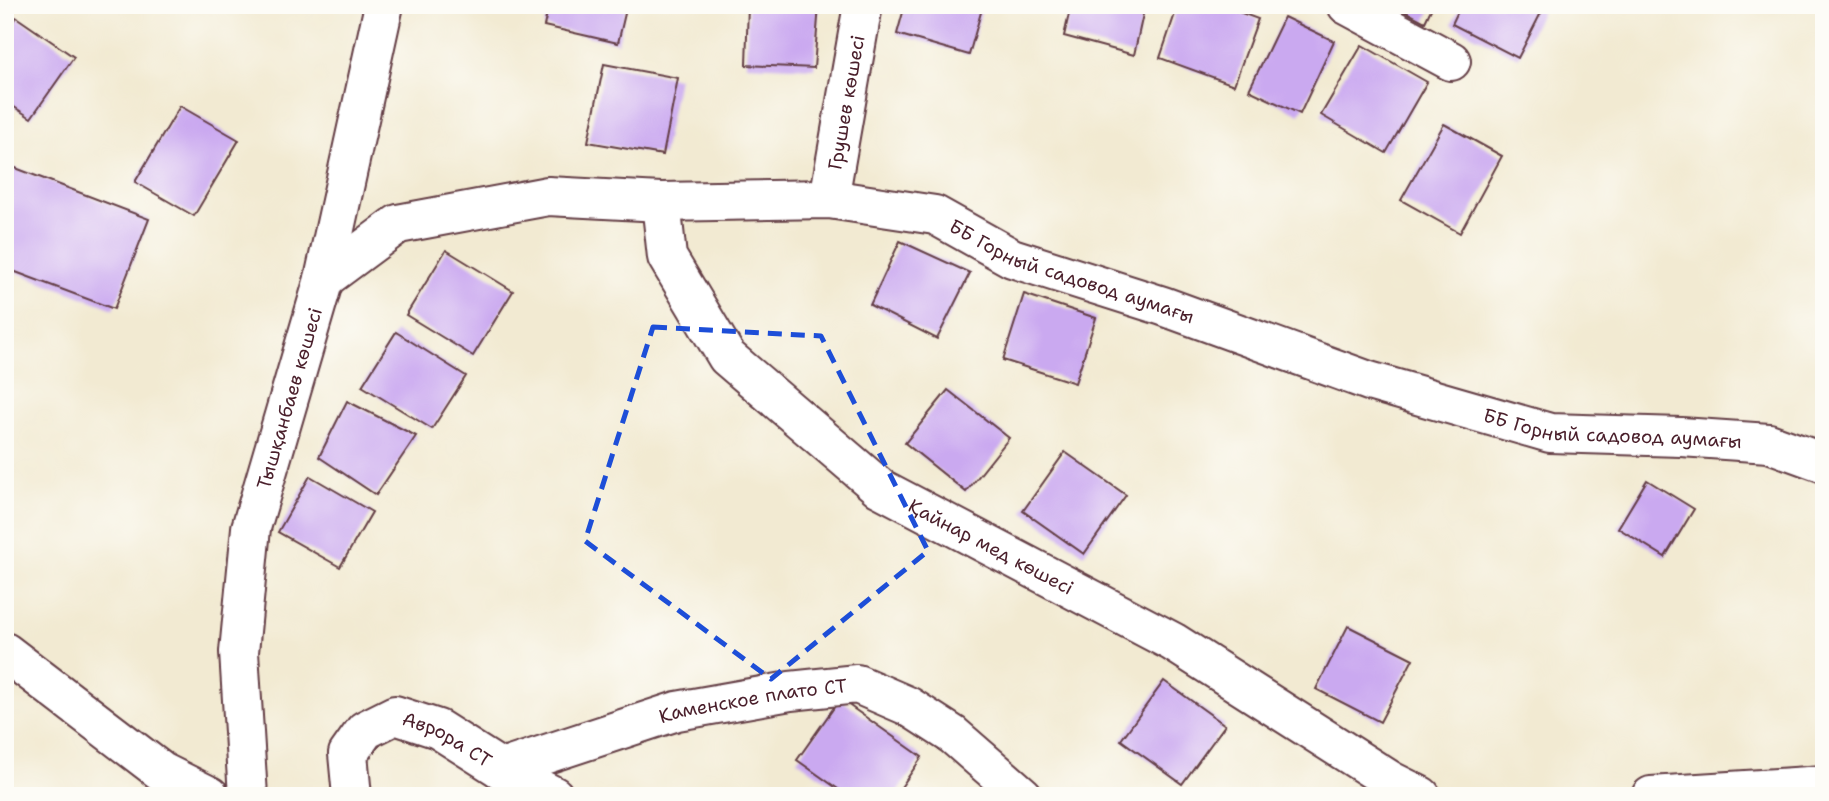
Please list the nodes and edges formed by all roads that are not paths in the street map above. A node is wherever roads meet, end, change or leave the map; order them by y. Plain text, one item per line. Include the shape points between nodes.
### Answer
1 (384, 5) edge
2 (863, 5) edge
3 (1347, 5) edge
4 (1451, 61) dead end
5 (829, 199) junction
6 (661, 202) junction
7 (324, 279) junction
8 (1824, 463) edge
9 (5, 652) edge
10 (501, 769) junction
11 (1824, 785) edge
12 (210, 796) edge
13 (248, 796) edge
14 (352, 796) edge
15 (554, 796) edge
16 (1023, 796) edge
17 (1421, 796) edge
18 (1651, 796) edge

1 - 7 street, Тышқанбаев көшесі
2 - 5 street, Грушев көшесі
3 - 4 street
5 - 6 street, ББ Горный садовод аумағы
5 - 8 street, ББ Горный садовод аумағы via 935,215 1012,258 1163,306 1369,381 1550,433 1769,443
6 - 7 street, ББ Горный садовод аумағы via 548,196 398,224
6 - 17 street, Қайнар мед көшесі via 667,257 727,357 880,488 1173,642 1391,782
7 - 13 street, Тышқанбаев көшесі via 251,528 239,652
9 - 12 street via 162,772
10 - 14 street, Аврора СТ via 438,729 395,715 365,730 348,754
10 - 15 street, Аврора СТ
10 - 16 street, Каменское плато СТ via 677,711 857,684 908,706 953,735
11 - 18 street

